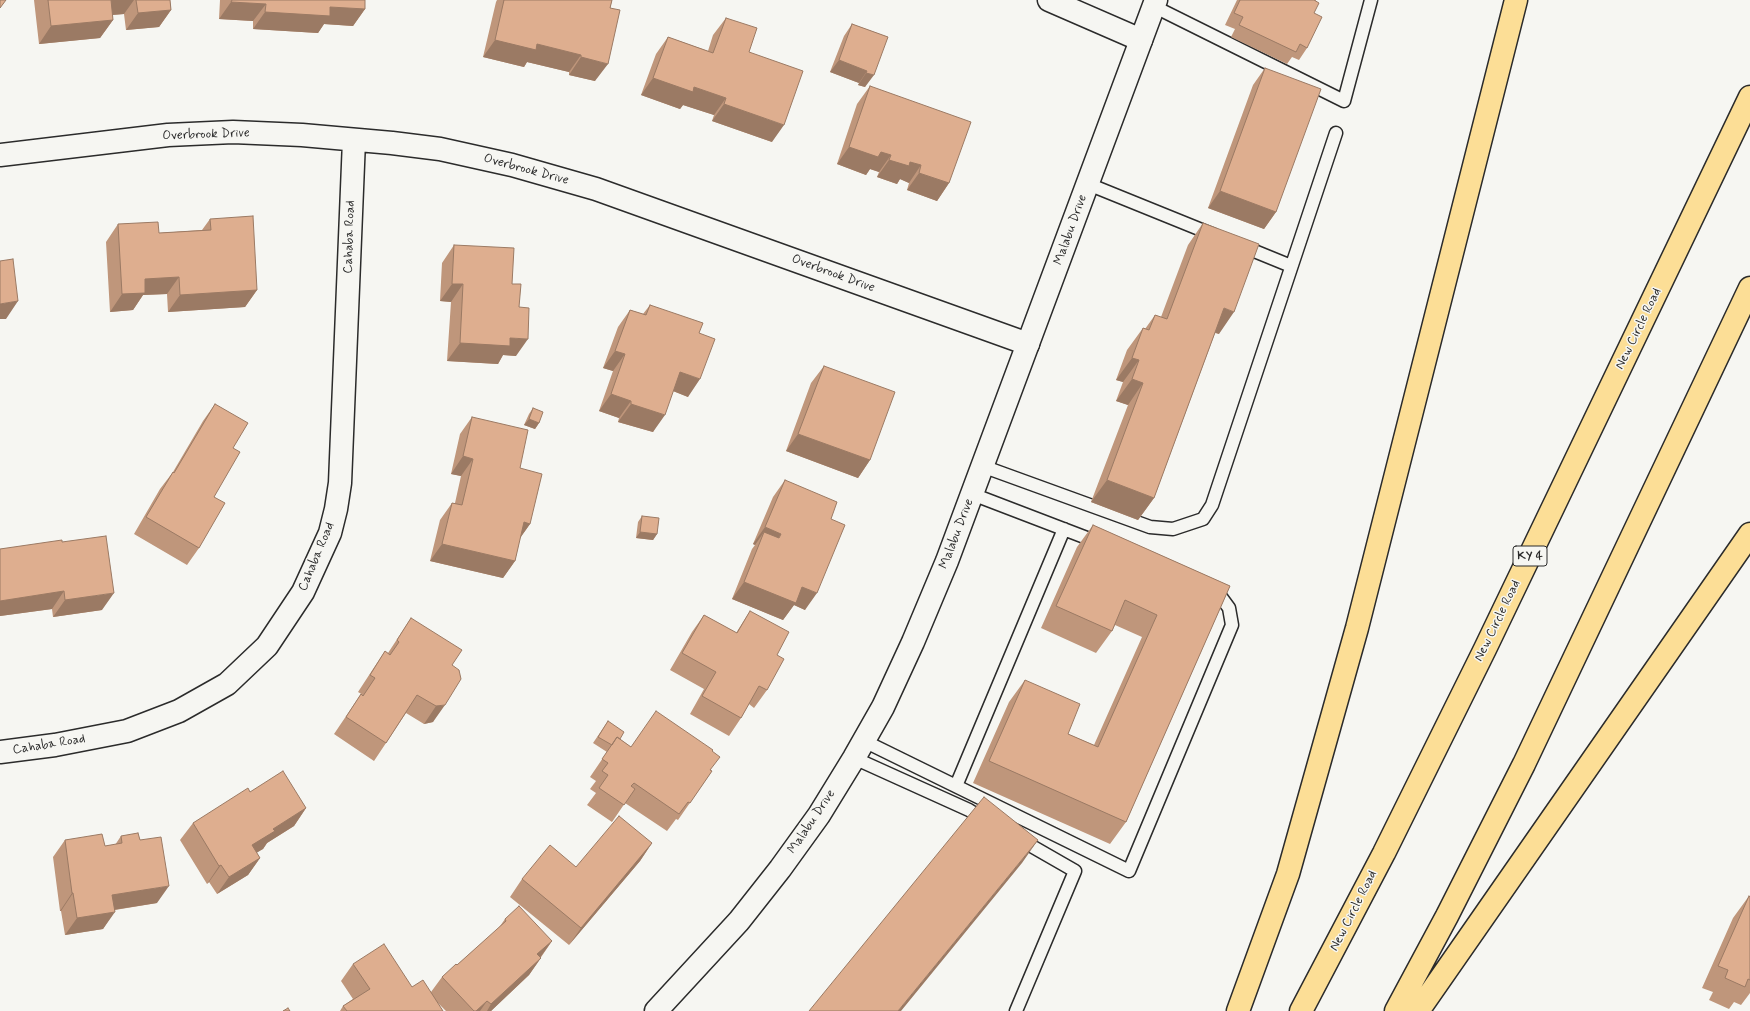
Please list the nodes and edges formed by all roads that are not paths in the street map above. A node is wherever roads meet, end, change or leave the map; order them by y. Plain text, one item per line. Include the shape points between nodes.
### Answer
1 (1049, 0) edge
2 (1371, 0) edge
3 (1516, 0) edge
4 (1155, 3) edge
5 (1141, 40) junction
6 (1750, 97) edge
7 (1336, 133) dead end
8 (354, 140) junction
9 (0, 154) edge
10 (1088, 184) junction
11 (1291, 266) junction
12 (1750, 288) edge
13 (1028, 344) junction
14 (982, 466) junction
15 (972, 494) junction
16 (1064, 529) junction
17 (1750, 534) edge
18 (1109, 546) edge
19 (1204, 583) edge
20 (859, 749) junction
21 (0, 752) edge
22 (956, 786) junction
23 (995, 825) edge
24 (1009, 833) edge
25 (656, 1011) edge
26 (1016, 1011) edge
27 (1238, 1011) edge
28 (1301, 1011) edge
29 (1396, 1011) edge
30 (1418, 1011) edge

1 - 5 street
2 - 4 lane via 1344,101
3 - 27 highway via 1357,628 1288,874
4 - 5 street, Malabu Drive
5 - 10 street, Malabu Drive
6 - 28 highway, New Circle Road / KY 4 via 1488,642 1384,853
7 - 11 lane
8 - 9 street, Overbrook Drive via 233,132 168,136
8 - 13 street, Overbrook Drive via 440,149 512,165 596,189
8 - 21 street, Cahaba Road via 340,483 330,534 303,592 267,646 227,684 180,711 127,731 55,745
10 - 11 lane
10 - 13 street, Malabu Drive
11 - 14 lane via 1212,505 1203,519 1173,529 1150,527
12 - 29 highway via 1524,764
13 - 14 street, Malabu Drive
14 - 15 street, Malabu Drive
15 - 16 lane
15 - 20 street, Malabu Drive via 913,642 883,707
16 - 18 lane
16 - 22 lane
17 - 30 highway
19 - 22 lane via 1214,588 1229,608 1232,625 1129,870
20 - 22 lane
20 - 23 lane
20 - 25 street, Malabu Drive via 819,815 776,875 739,921
24 - 26 lane via 1075,871

